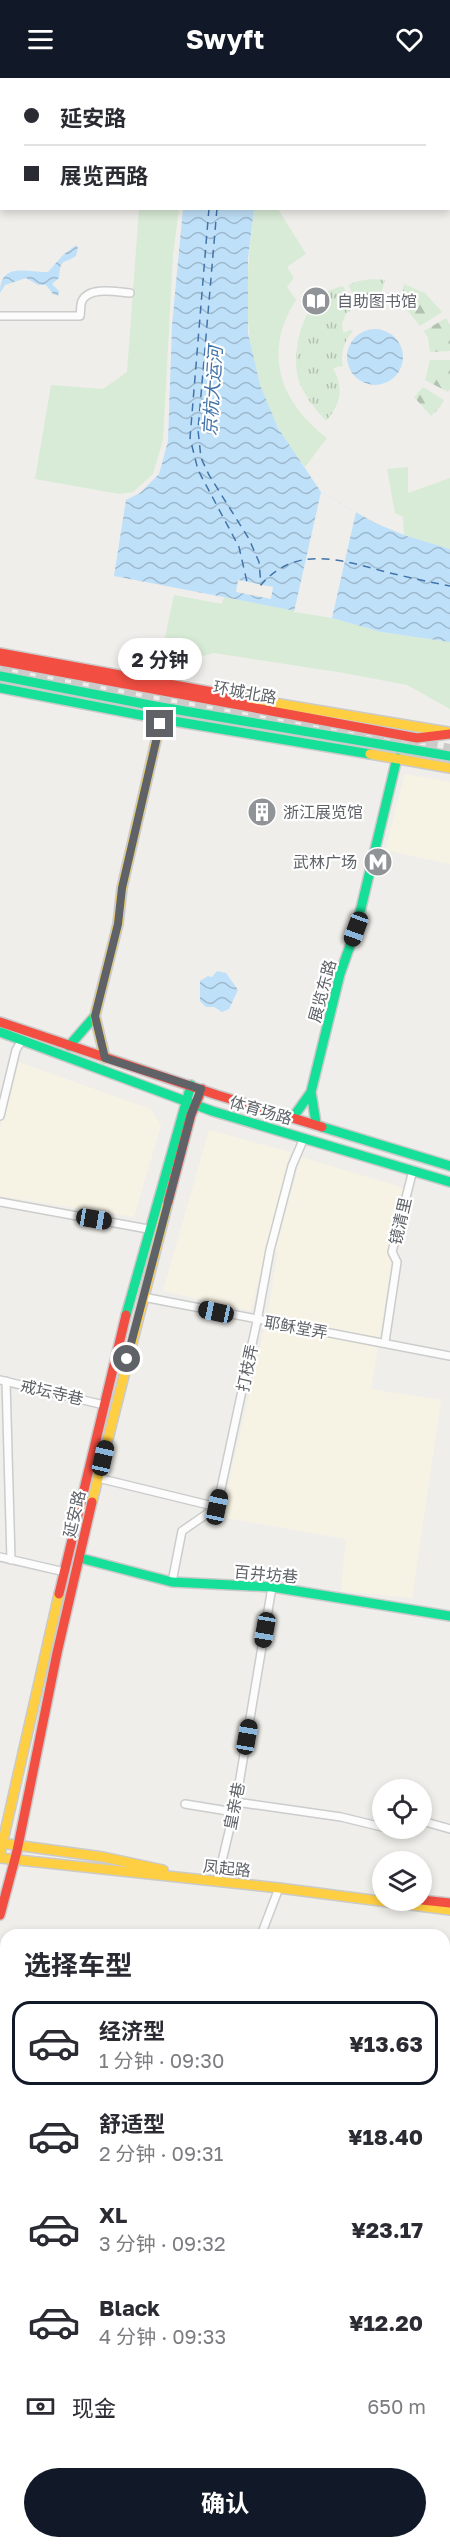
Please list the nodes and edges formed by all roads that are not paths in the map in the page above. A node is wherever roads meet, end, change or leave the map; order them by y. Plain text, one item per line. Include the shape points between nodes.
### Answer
1 (130, 293) dead end
2 (0, 316) edge
3 (0, 653) edge
4 (0, 661) edge
5 (0, 675) edge
6 (0, 688) edge
7 (161, 719) junction
8 (450, 733) edge
9 (450, 756) edge
10 (397, 758) junction
11 (450, 768) edge
12 (95, 1016) junction
13 (0, 1022) edge
14 (0, 1032) edge
15 (22, 1041) junction
16 (69, 1046) junction
17 (105, 1058) junction
18 (3, 1085) edge
19 (191, 1085) junction
20 (201, 1089) junction
21 (312, 1092) junction
22 (186, 1100) junction
23 (196, 1104) junction
24 (0, 1116) edge
25 (294, 1116) junction
26 (316, 1123) junction
27 (304, 1138) junction
28 (450, 1166) edge
29 (412, 1170) junction
30 (450, 1182) edge
31 (0, 1202) edge
32 (167, 1226) dead end
33 (148, 1229) junction
34 (143, 1297) junction
35 (257, 1321) junction
36 (385, 1342) junction
37 (450, 1356) edge
38 (3, 1381) edge
39 (104, 1405) junction
40 (98, 1478) junction
41 (217, 1507) junction
42 (0, 1557) edge
43 (80, 1558) junction
44 (11, 1560) junction
45 (65, 1572) junction
46 (172, 1582) junction
47 (272, 1587) junction
48 (450, 1616) edge
49 (236, 1802) junction
50 (185, 1804) dead end
51 (234, 1812) junction
52 (432, 1824) edge
53 (372, 1825) edge
54 (450, 1829) edge
55 (1, 1843) edge
56 (19, 1846) junction
57 (0, 1856) edge
58 (17, 1860) junction
59 (218, 1879) junction
60 (279, 1888) junction
61 (372, 1895) edge
62 (432, 1901) edge
63 (450, 1903) edge
64 (450, 1910) edge
65 (0, 1915) edge
66 (263, 1929) edge

1 - 2 street via 87,295 80,316
3 - 8 main road, 环城北路
4 - 8 main road, 环城北路 via 417,738
5 - 9 main road, 环城北路 via 155,706
6 - 7 main road
7 - 10 main road
7 - 12 main road
10 - 11 main road
10 - 21 main road, 展览东路
12 - 16 main road
12 - 17 main road
13 - 16 main road, 体育场路
14 - 15 main road, 体育场路
15 - 18 street
15 - 22 main road, 体育场路
16 - 17 main road, 体育场路
17 - 19 main road, 体育场路
18 - 24 street
19 - 20 main road, 体育场路
19 - 22 main road, 延安路
20 - 23 main road, 延安路
20 - 25 main road, 体育场路
21 - 25 main road, 展览东路
21 - 26 main road, 展览东路
22 - 23 main road, 体育场路
22 - 33 main road, 延安路
23 - 27 main road, 体育场路
23 - 32 main road via 197,1118
23 - 34 main road, 延安路
25 - 26 main road, 体育场路
26 - 28 main road, 体育场路
27 - 29 main road, 体育场路
27 - 35 street, 打枝弄 via 292,1166 272,1240
29 - 30 main road, 体育场路
29 - 36 street, 镜清里 via 392,1252 397,1262
31 - 33 street
33 - 39 main road, 延安路
34 - 35 street, 耶稣堂弄
34 - 40 main road, 延安路
35 - 36 street, 耶稣堂弄
35 - 41 street, 打枝弄
36 - 37 street, 耶稣堂弄
38 - 39 street, 戒坛寺巷
38 - 44 street
39 - 45 main road, 延安路
40 - 41 street
40 - 43 main road, 延安路
41 - 46 street via 182,1531
42 - 44 street
43 - 46 main road, 百井坊巷
43 - 56 main road, 延安路
44 - 45 street
45 - 55 main road, 延安路
46 - 47 main road, 百井坊巷
47 - 48 main road, 百井坊巷
47 - 49 street, 皇亲巷
49 - 51 street, 皇亲巷
49 - 53 street
50 - 51 street
51 - 59 street, 皇亲巷
52 - 54 street
55 - 56 main road
55 - 57 main road, 延安路
56 - 58 main road, 延安路
56 - 59 main road
57 - 58 main road, 凤起路
58 - 59 main road, 凤起路
58 - 65 main road, 延安路
59 - 60 main road, 凤起路
59 - 61 main road
60 - 64 main road, 凤起路
60 - 66 street
62 - 63 main road

